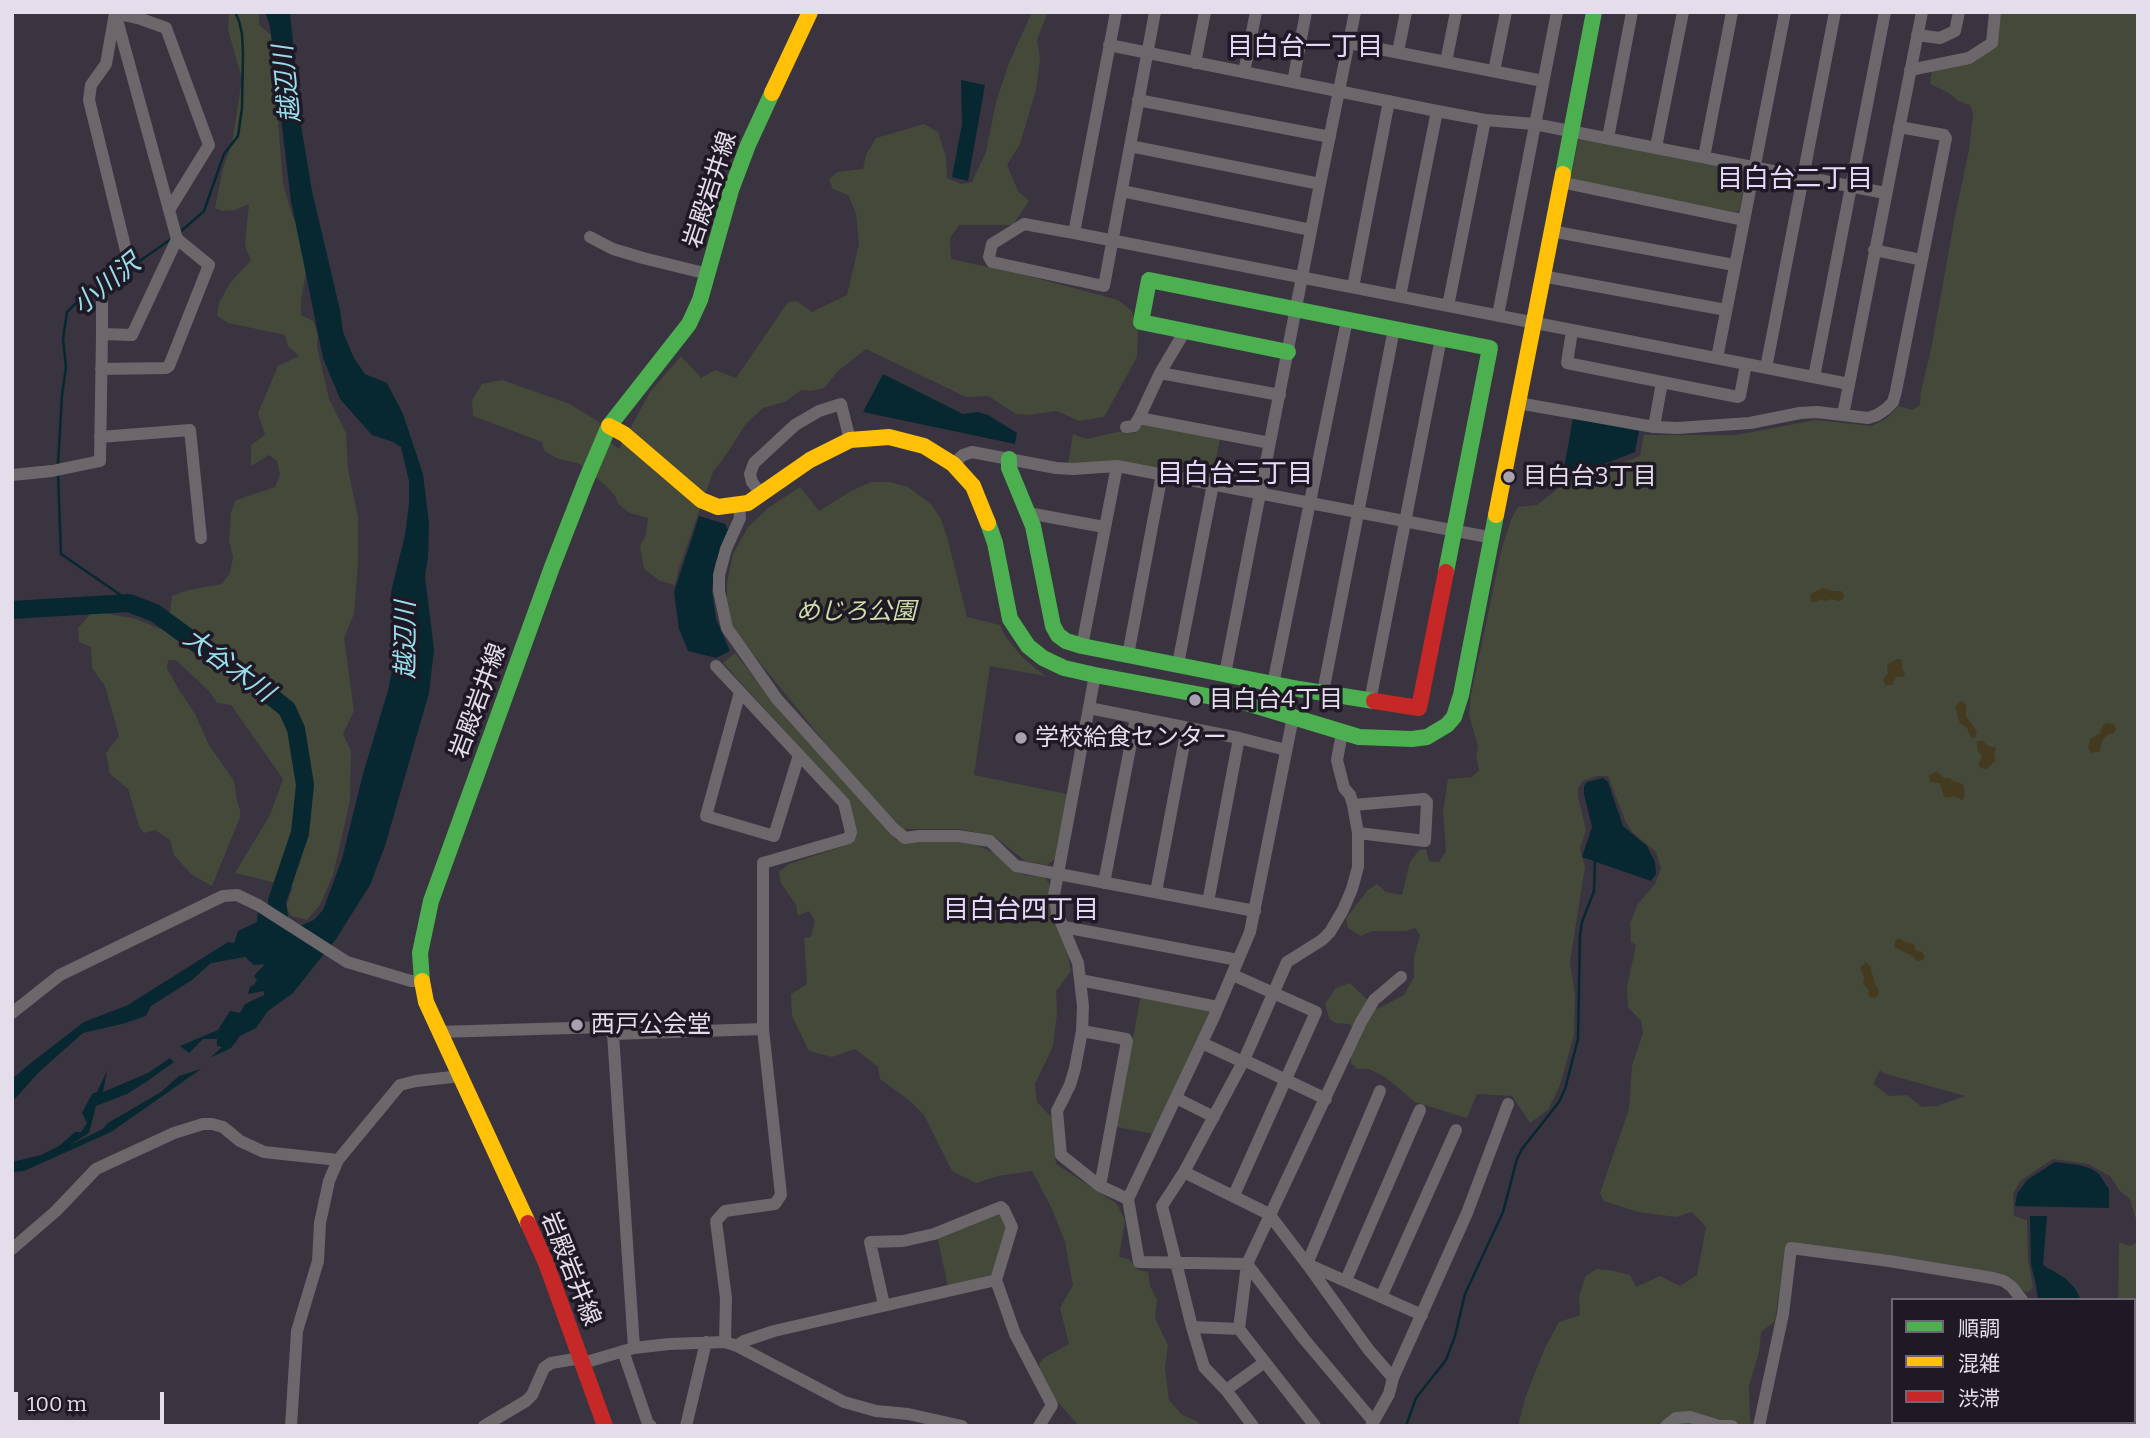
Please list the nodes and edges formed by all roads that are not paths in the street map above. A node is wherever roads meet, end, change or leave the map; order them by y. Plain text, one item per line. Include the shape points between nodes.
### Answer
1 (810, 12) edge
2 (1116, 12) edge
3 (1156, 12) edge
4 (1205, 12) edge
5 (1256, 12) edge
6 (1306, 12) edge
7 (1356, 12) edge
8 (1406, 12) edge
9 (1456, 12) edge
10 (1506, 12) edge
11 (1557, 12) edge
12 (1594, 12) edge
13 (1632, 12) edge
14 (1683, 12) edge
15 (1732, 12) edge
16 (1785, 12) edge
17 (1835, 12) edge
18 (1885, 12) edge
19 (1922, 12) edge
20 (1959, 12) edge
21 (1995, 12) edge
22 (115, 13) edge
23 (1917, 35) junction
24 (1349, 43) junction
25 (1109, 45) junction
26 (1398, 52) junction
27 (1147, 53) junction
28 (1446, 62) junction
29 (1195, 63) junction
30 (1910, 70) junction
31 (1494, 71) junction
32 (1244, 72) junction
33 (1543, 81) junction
34 (1293, 82) junction
35 (1339, 92) junction
36 (1138, 100) junction
37 (1389, 101) junction
38 (1437, 111) junction
39 (1485, 120) junction
40 (1534, 124) junction
41 (1899, 127) junction
42 (1570, 131) junction
43 (1330, 137) junction
44 (1608, 138) junction
45 (1129, 146) junction
46 (1656, 147) junction
47 (1704, 157) junction
48 (1753, 168) junction
49 (1803, 178) junction
50 (1560, 182) junction
51 (1320, 184) junction
52 (1850, 186) junction
53 (1122, 191) junction
54 (1885, 193) junction
55 (169, 210) junction
56 (1744, 220) junction
57 (1311, 230) junction
58 (1550, 231) junction
59 (1074, 233) junction
60 (590, 237) dead end
61 (177, 239) junction
62 (1112, 240) junction
63 (1874, 250) junction
64 (1922, 260) junction
65 (129, 263) dead end
66 (1734, 265) junction
67 (708, 274) junction
68 (1542, 276) junction
69 (1303, 277) junction
70 (1353, 287) junction
71 (1400, 296) junction
72 (102, 297) dead end
73 (1448, 306) junction
74 (1297, 309) junction
75 (1726, 310) junction
76 (1498, 315) junction
77 (1347, 320) junction
78 (1533, 323) junction
79 (1394, 329) junction
80 (1185, 331) junction
81 (1572, 331) junction
82 (102, 334) junction
83 (1441, 338) junction
84 (1288, 352) junction
85 (1717, 358) junction
86 (1746, 364) junction
87 (1766, 368) junction
88 (101, 369) junction
89 (1160, 373) junction
90 (1814, 377) junction
91 (1662, 382) junction
92 (1849, 384) junction
93 (1280, 395) junction
94 (1518, 402) junction
95 (1843, 415) junction
96 (1139, 418) junction
97 (609, 426) junction
98 (1126, 427) dead end
99 (1654, 427) junction
100 (100, 437) junction
101 (850, 440) junction
102 (1270, 443) junction
103 (1009, 458) junction
104 (953, 464) junction
105 (1117, 466) junction
106 (1162, 474) junction
107 (12, 475) edge
108 (1213, 484) junction
109 (1261, 492) junction
110 (761, 494) junction
111 (1310, 503) junction
112 (739, 505) junction
113 (1358, 512) junction
114 (1028, 513) junction
115 (1406, 521) junction
116 (1104, 527) junction
117 (1454, 530) junction
118 (201, 537) dead end
119 (1493, 538) junction
120 (1082, 646) junction
121 (1129, 655) junction
122 (1178, 664) junction
123 (716, 666) dead end
124 (1225, 674) junction
125 (1095, 675) junction
126 (1273, 684) junction
127 (740, 692) junction
128 (1323, 692) junction
129 (1370, 701) junction
130 (1089, 708) junction
131 (1136, 717) junction
132 (1293, 717) junction
133 (1187, 728) junction
134 (1342, 733) junction
135 (1240, 738) junction
136 (1286, 750) junction
137 (799, 755) junction
138 (1353, 805) junction
139 (1358, 833) junction
140 (1056, 874) junction
141 (1104, 883) junction
142 (1156, 892) junction
143 (1208, 902) junction
144 (1255, 911) junction
145 (1064, 927) junction
146 (1238, 961) junction
147 (1233, 975) junction
148 (1401, 977) dead end
149 (1080, 980) junction
150 (422, 981) junction
151 (1274, 994) junction
152 (1218, 1007) junction
153 (12, 1013) edge
154 (763, 1029) junction
155 (1083, 1031) junction
156 (438, 1032) junction
157 (613, 1034) junction
158 (1202, 1043) junction
159 (1244, 1061) junction
160 (461, 1076) junction
161 (1284, 1080) junction
162 (1380, 1091) dead end
163 (1176, 1098) junction
164 (1325, 1098) junction
165 (1508, 1104) dead end
166 (1420, 1110) dead end
167 (1214, 1116) junction
168 (1455, 1130) dead end
169 (338, 1160) junction
170 (1184, 1172) junction
171 (1100, 1186) junction
172 (1234, 1195) junction
173 (1128, 1199) junction
174 (1269, 1214) junction
175 (12, 1249) edge
176 (1175, 1262) junction
177 (1247, 1264) junction
178 (1307, 1264) junction
179 (996, 1280) junction
180 (1346, 1280) junction
181 (1381, 1297) junction
182 (2020, 1298) edge
183 (884, 1305) junction
184 (1422, 1314) junction
185 (1192, 1327) junction
186 (1239, 1329) junction
187 (706, 1342) junction
188 (731, 1344) junction
189 (628, 1350) junction
190 (582, 1361) junction
191 (1265, 1362) junction
192 (1393, 1378) junction
193 (1226, 1390) junction
194 (1372, 1424) edge
195 (291, 1426) edge
196 (484, 1426) edge
197 (604, 1426) edge
198 (651, 1426) edge
199 (686, 1426) edge
200 (962, 1426) edge
201 (1039, 1426) edge
202 (1254, 1426) edge
203 (1315, 1426) edge
204 (1666, 1426) edge
205 (1732, 1426) edge
206 (1759, 1426) edge

1 - 67 street, 岩殿岩井線 via 748,145
2 - 25 street
3 - 27 street
4 - 29 street
5 - 32 street
6 - 34 street
7 - 24 street
8 - 26 street
9 - 28 street
10 - 31 street
11 - 33 street
12 - 42 street
13 - 44 street
14 - 46 street
15 - 47 street
16 - 48 street
17 - 49 street
18 - 52 street
19 - 23 street
20 - 23 street via 1955,31 1940,38
21 - 30 street via 1992,43 1969,58
22 - 55 street
22 - 55 street via 166,28 209,145
22 - 65 street via 106,64 91,85 89,100
23 - 30 street
24 - 26 street
24 - 35 street
25 - 27 street
25 - 59 street
26 - 28 street
27 - 29 street
27 - 36 street
28 - 31 street
29 - 32 street
30 - 41 street
31 - 33 street
32 - 34 street
33 - 40 street
34 - 35 street
35 - 37 street
35 - 43 street
36 - 43 street
36 - 45 street
37 - 38 street
37 - 70 street
38 - 39 street
38 - 71 street
39 - 40 street
39 - 73 street
40 - 42 street
40 - 76 street
41 - 54 street
41 - 64 street via 1946,138
42 - 44 street
42 - 50 street
43 - 51 street
44 - 46 street
45 - 51 street
45 - 53 street
46 - 47 street
47 - 48 street
48 - 49 street
48 - 56 street
49 - 52 street
49 - 87 street
50 - 56 street
50 - 58 street
51 - 57 street
52 - 54 street
52 - 90 street
53 - 57 street
53 - 62 street
54 - 63 street
55 - 61 street
56 - 66 street
57 - 69 street
58 - 66 street
58 - 68 street
59 - 62 street
59 - 62 street via 1024,224 992,244 989,257 992,262 1104,286
60 - 67 street via 613,249
61 - 82 street via 132,335
61 - 88 street via 209,265 169,366
62 - 69 street
63 - 64 street
63 - 92 street
64 - 95 street via 1893,402 1868,418
66 - 75 street
67 - 97 street, 岩殿岩井線 via 680,337
68 - 75 street
68 - 78 street
69 - 70 street
69 - 74 street
70 - 71 street
71 - 73 street
72 - 82 street via 102,293
73 - 76 street
74 - 77 street
74 - 80 street via 1149,280 1141,322
74 - 84 street
75 - 85 street
76 - 78 street
77 - 79 street
77 - 111 street
78 - 81 street
78 - 94 street
79 - 83 street
79 - 113 street
80 - 84 street
80 - 89 street
81 - 85 street
81 - 91 street via 1567,363
82 - 88 street
83 - 115 street
83 - 117 street via 1490,348
84 - 93 street
85 - 86 street
86 - 87 street
86 - 91 street via 1738,397
87 - 90 street
88 - 100 street
89 - 93 street
89 - 96 street
90 - 92 street
91 - 99 street
92 - 95 street
93 - 102 street
94 - 99 street
94 - 119 street
95 - 99 street via 1809,412 1750,423
96 - 98 street via 1134,426
96 - 102 street
97 - 112 street via 707,503
97 - 150 street, 岩殿岩井線 via 552,567 431,901 419,953
100 - 107 street via 100,461
100 - 118 street via 190,430
101 - 104 street via 903,439
101 - 110 street via 810,460
101 - 110 street via 841,404 795,425 754,464 750,474
102 - 109 street
103 - 104 street via 972,452
103 - 105 street via 1073,469
103 - 114 street
104 - 125 street via 983,506 1010,619 1018,634 1043,658
105 - 106 street
105 - 116 street
106 - 108 street
106 - 121 street
108 - 109 street
108 - 122 street
109 - 111 street
109 - 124 street
110 - 112 street
111 - 113 street
111 - 126 street
112 - 140 street via 740,518 719,575 721,607 727,628 778,699 905,838 958,836 990,841 1016,866
113 - 115 street
113 - 128 street
114 - 116 street
114 - 120 street via 1053,626 1066,641
115 - 117 street
115 - 129 street
116 - 120 street
117 - 119 street
117 - 129 street via 1419,708
119 - 134 street via 1454,717 1427,737
120 - 121 street
121 - 122 street
122 - 124 street
123 - 127 street
124 - 126 street
125 - 130 street
125 - 132 street via 1250,704
126 - 128 street
127 - 137 street
127 - 137 street via 706,816 774,835
128 - 129 street
130 - 131 street
130 - 140 street
131 - 133 street
131 - 141 street
132 - 134 street
132 - 136 street
133 - 135 street
133 - 142 street
134 - 138 street via 1337,760
135 - 136 street
135 - 143 street
136 - 144 street
137 - 154 street via 844,803 851,832 849,838 762,863
138 - 139 street
138 - 139 street via 1427,802 1425,841
139 - 151 street via 1358,867 1343,910 1322,940 1287,962
140 - 141 street
140 - 145 street via 1055,904
141 - 142 street
142 - 143 street
143 - 144 street
144 - 146 street
145 - 146 street
145 - 149 street
146 - 147 street
147 - 151 street
147 - 152 street
148 - 164 street via 1374,1000
149 - 152 street
149 - 155 street
150 - 153 street via 347,962 258,905 237,895 223,895 60,975
150 - 156 street, 岩殿岩井線
151 - 159 street
151 - 161 street via 1316,1012
152 - 158 street
154 - 157 street
154 - 188 street via 781,1195 775,1204 725,1211 716,1221
155 - 171 street via 1070,1085 1057,1111 1061,1155
155 - 171 street via 1127,1041
156 - 157 street via 604,1027
156 - 160 street, 岩殿岩井線
157 - 189 street
158 - 159 street
158 - 163 street
159 - 161 street
159 - 167 street
160 - 169 street via 400,1085
160 - 190 street, 岩殿岩井線 via 546,1263
161 - 164 street
161 - 172 street
162 - 178 street
163 - 167 street
163 - 173 street
164 - 174 street
165 - 184 street
166 - 180 street
167 - 170 street
168 - 181 street
169 - 175 street via 264,1152 240,1142 223,1127 202,1124 96,1169
169 - 195 street via 320,1223 318,1261 297,1331
170 - 172 street
170 - 176 street via 1162,1206
171 - 173 street
172 - 174 street
173 - 176 street via 1139,1262
174 - 177 street
174 - 178 street
176 - 177 street
176 - 185 street
177 - 186 street
177 - 194 street
178 - 180 street
178 - 192 street
179 - 183 street
179 - 183 street via 1012,1227 1001,1207 934,1234 870,1242
179 - 201 street via 1015,1334 1052,1405
180 - 181 street
181 - 184 street
182 - 206 street via 2004,1281 1993,1278 1791,1248 1783,1314
183 - 188 street
184 - 192 street
185 - 186 street
185 - 193 street via 1204,1367
186 - 191 street
187 - 188 street
187 - 189 street
187 - 199 street
188 - 200 street via 844,1402
189 - 190 street
189 - 198 street
190 - 196 street via 551,1363 540,1373 526,1401
190 - 197 street, 岩殿岩井線
191 - 193 street
191 - 203 street
192 - 194 street
193 - 202 street
204 - 205 street via 1676,1418 1690,1417

